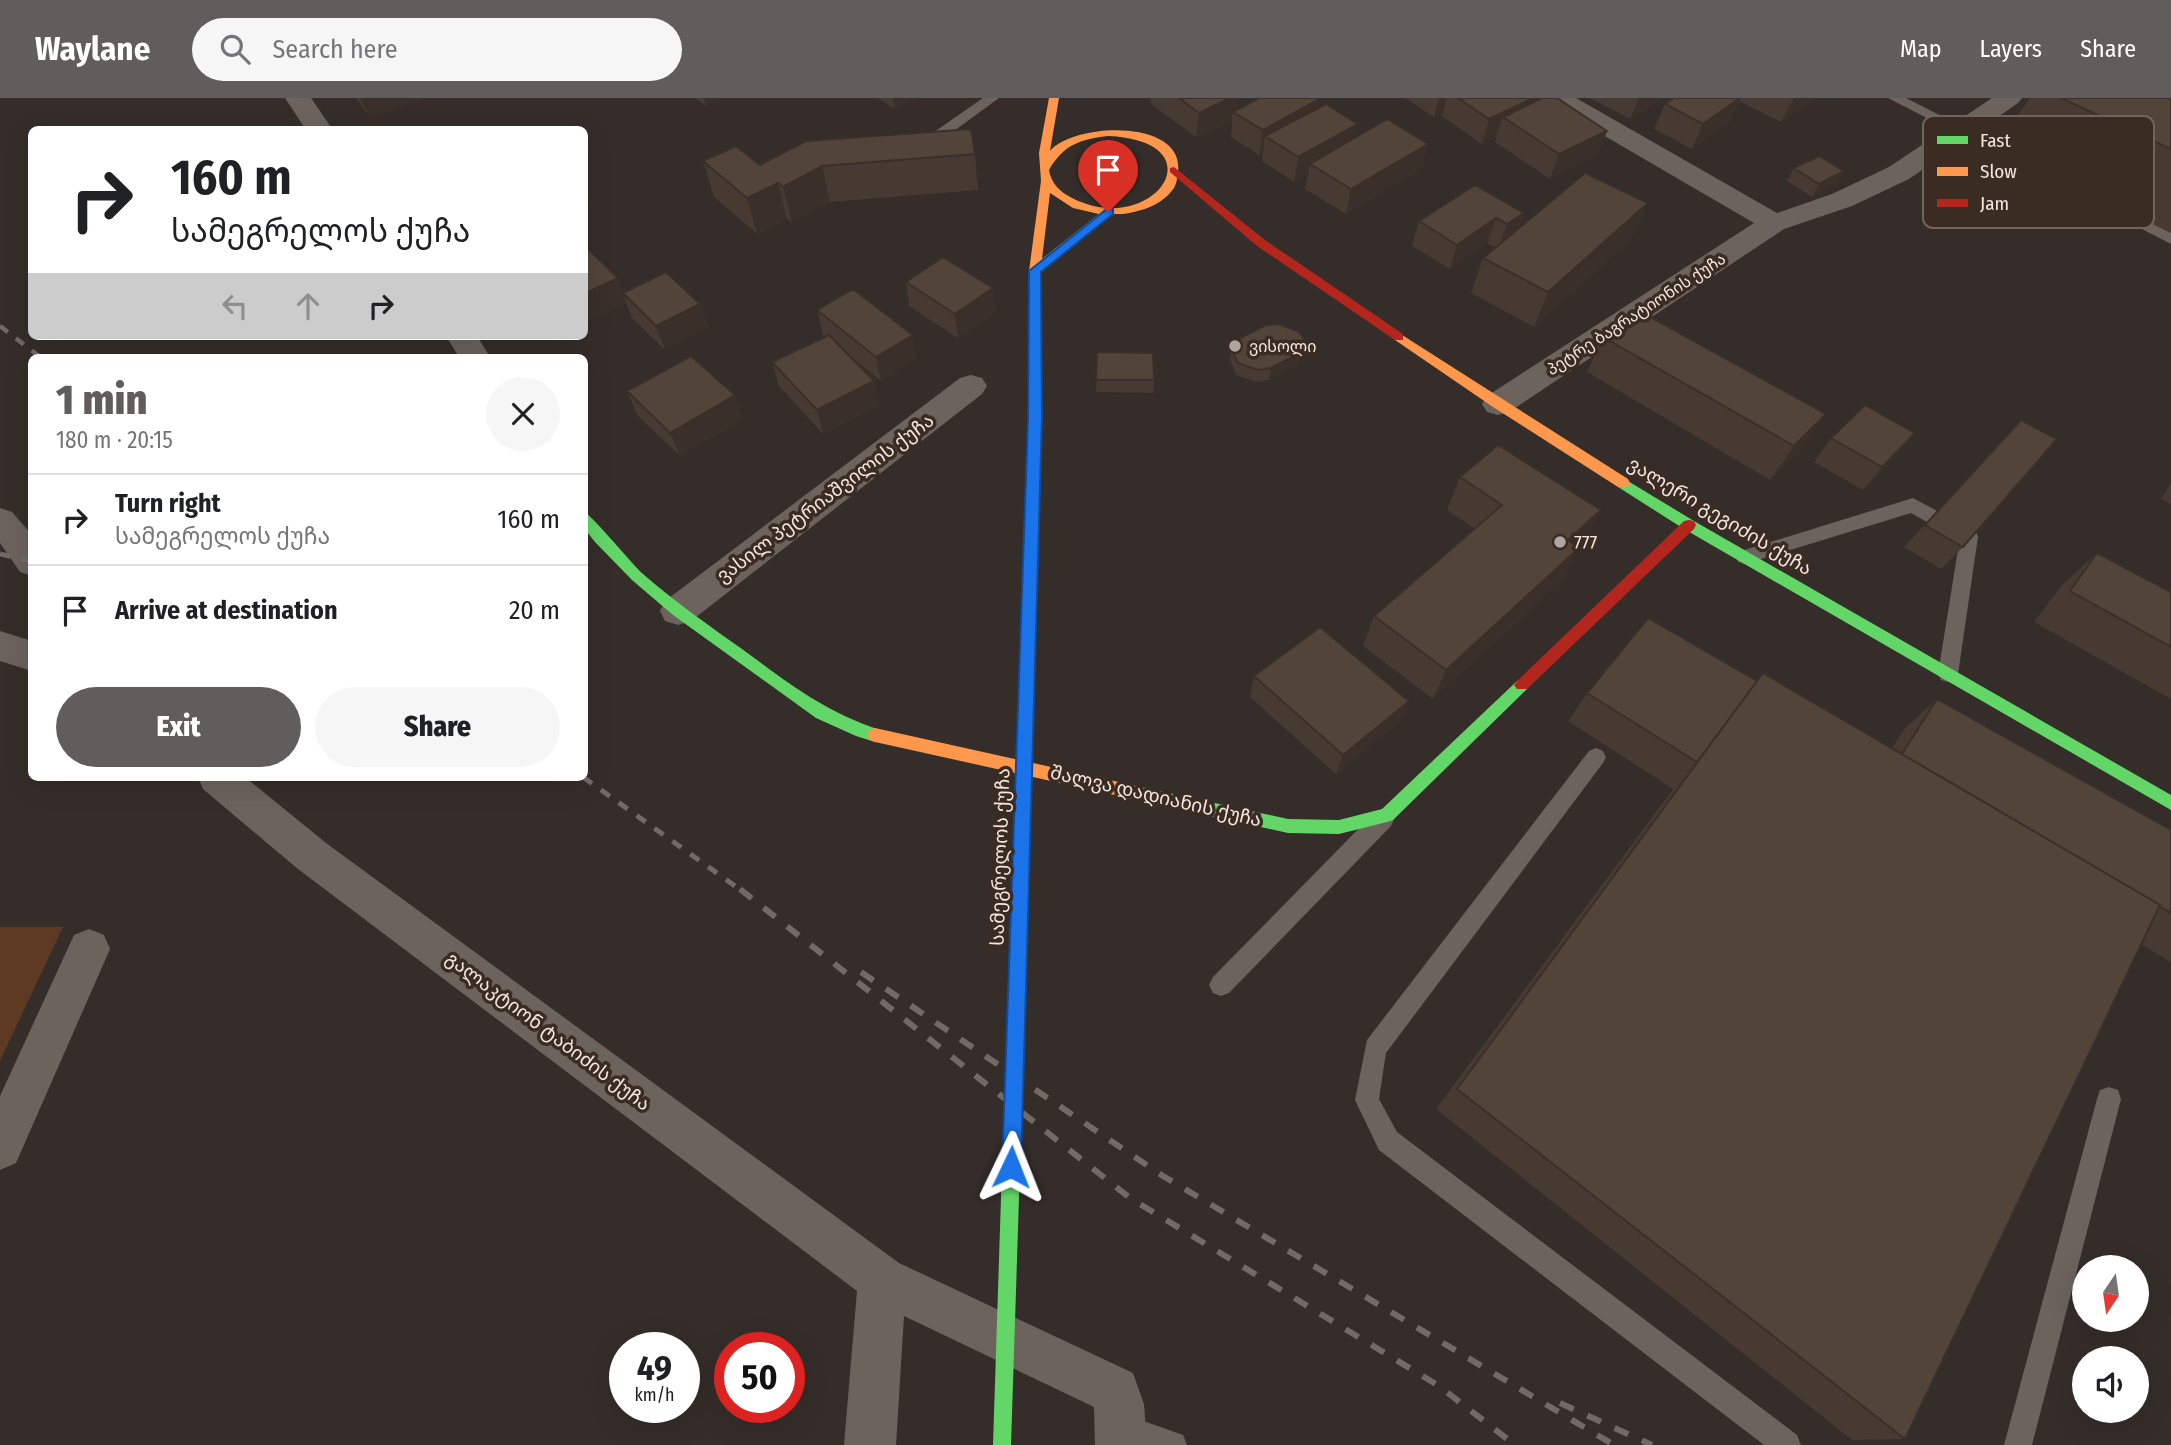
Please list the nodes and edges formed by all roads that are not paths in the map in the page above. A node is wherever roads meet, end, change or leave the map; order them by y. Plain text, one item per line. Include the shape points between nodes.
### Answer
1 (298, 98) edge
2 (992, 98) edge
3 (1054, 98) edge
4 (1557, 98) edge
5 (1895, 98) edge
6 (2009, 98) edge
7 (1929, 116) edge
8 (1984, 116) edge
9 (1097, 119) dead end
10 (317, 126) edge
11 (1116, 133) junction
12 (901, 146) edge
13 (1923, 158) edge
14 (1174, 170) junction
15 (1046, 175) junction
16 (1151, 203) junction
17 (1176, 210) dead end
18 (1108, 212) junction
19 (1213, 223) dead end
20 (1774, 223) junction
21 (2149, 228) edge
22 (2171, 239) edge
23 (1261, 243) junction
24 (1035, 271) junction
25 (971, 386) dead end
26 (1499, 404) junction
27 (1933, 516) edge
28 (0, 521) edge
29 (588, 523) edge
30 (1689, 525) junction
31 (1969, 537) edge
32 (28, 557) edge
33 (1745, 557) junction
34 (678, 611) junction
35 (0, 646) edge
36 (28, 655) edge
37 (1948, 674) junction
38 (1596, 757) dead end
39 (222, 781) edge
40 (2171, 803) edge
41 (1387, 815) junction
42 (89, 949) dead end
43 (1221, 985) dead end
44 (2109, 1099) dead end
45 (0, 1147) edge
46 (882, 1280) junction
47 (1121, 1436) edge
48 (870, 1445) edge
49 (1002, 1445) edge
50 (1173, 1445) edge
51 (1787, 1445) edge
52 (2018, 1445) edge

1 - 10 street
2 - 12 lane via 942,133
3 - 15 street, სამეგრელოს ქუჩა
4 - 20 street
5 - 7 lane
6 - 8 street, პეტრე ბაგრატიონის ქუჩა
9 - 11 street
11 - 14 street via 1156,145
11 - 15 street via 1091,134 1069,142 1053,153
13 - 20 street, პეტრე ბაგრატიონის ქუჩა via 1842,200
14 - 16 street via 1164,194
14 - 23 street, ვალერი გეგიძის ქუჩა
15 - 18 street via 1055,193 1069,203
15 - 24 street, სამეგრელოს ქუჩა
16 - 17 street
16 - 18 street
18 - 24 street
19 - 23 street, ვალერი გეგიძის ქუჩა
20 - 26 street, პეტრე ბაგრატიონის ქუჩა
21 - 22 lane
23 - 26 street, ვალერი გეგიძის ქუჩა
24 - 49 street, სამეგრელოს ქუჩა, bridge via 1035,418
25 - 34 street, ვასილ პეტრიაშვილის ქუჩა
26 - 30 street, ვალერი გეგიძის ქუჩა
27 - 33 lane via 1913,505
28 - 32 street
29 - 34 street, შალვა დადიანის ქუჩა via 600,541
30 - 33 street, ვალერი გეგიძის ქუჩა
30 - 41 street, შალვა დადიანის ქუჩა
31 - 37 lane
33 - 37 street, ვალერი გეგიძის ქუჩა
34 - 41 street, შალვა დადიანის ქუჩა via 819,713 859,731 1288,825 1339,827
35 - 36 street
37 - 40 street, ვალერი გეგიძის ქუჩა
38 - 51 lane via 1375,1048 1367,1100 1388,1141
39 - 46 street, გალაკტიონ ტაბიძის ქუჩა via 312,856
41 - 43 lane
42 - 45 street
44 - 52 lane
46 - 47 street, გალაკტიონ ტაბიძის ქუჩა via 1115,1391
46 - 48 street
47 - 50 lane

